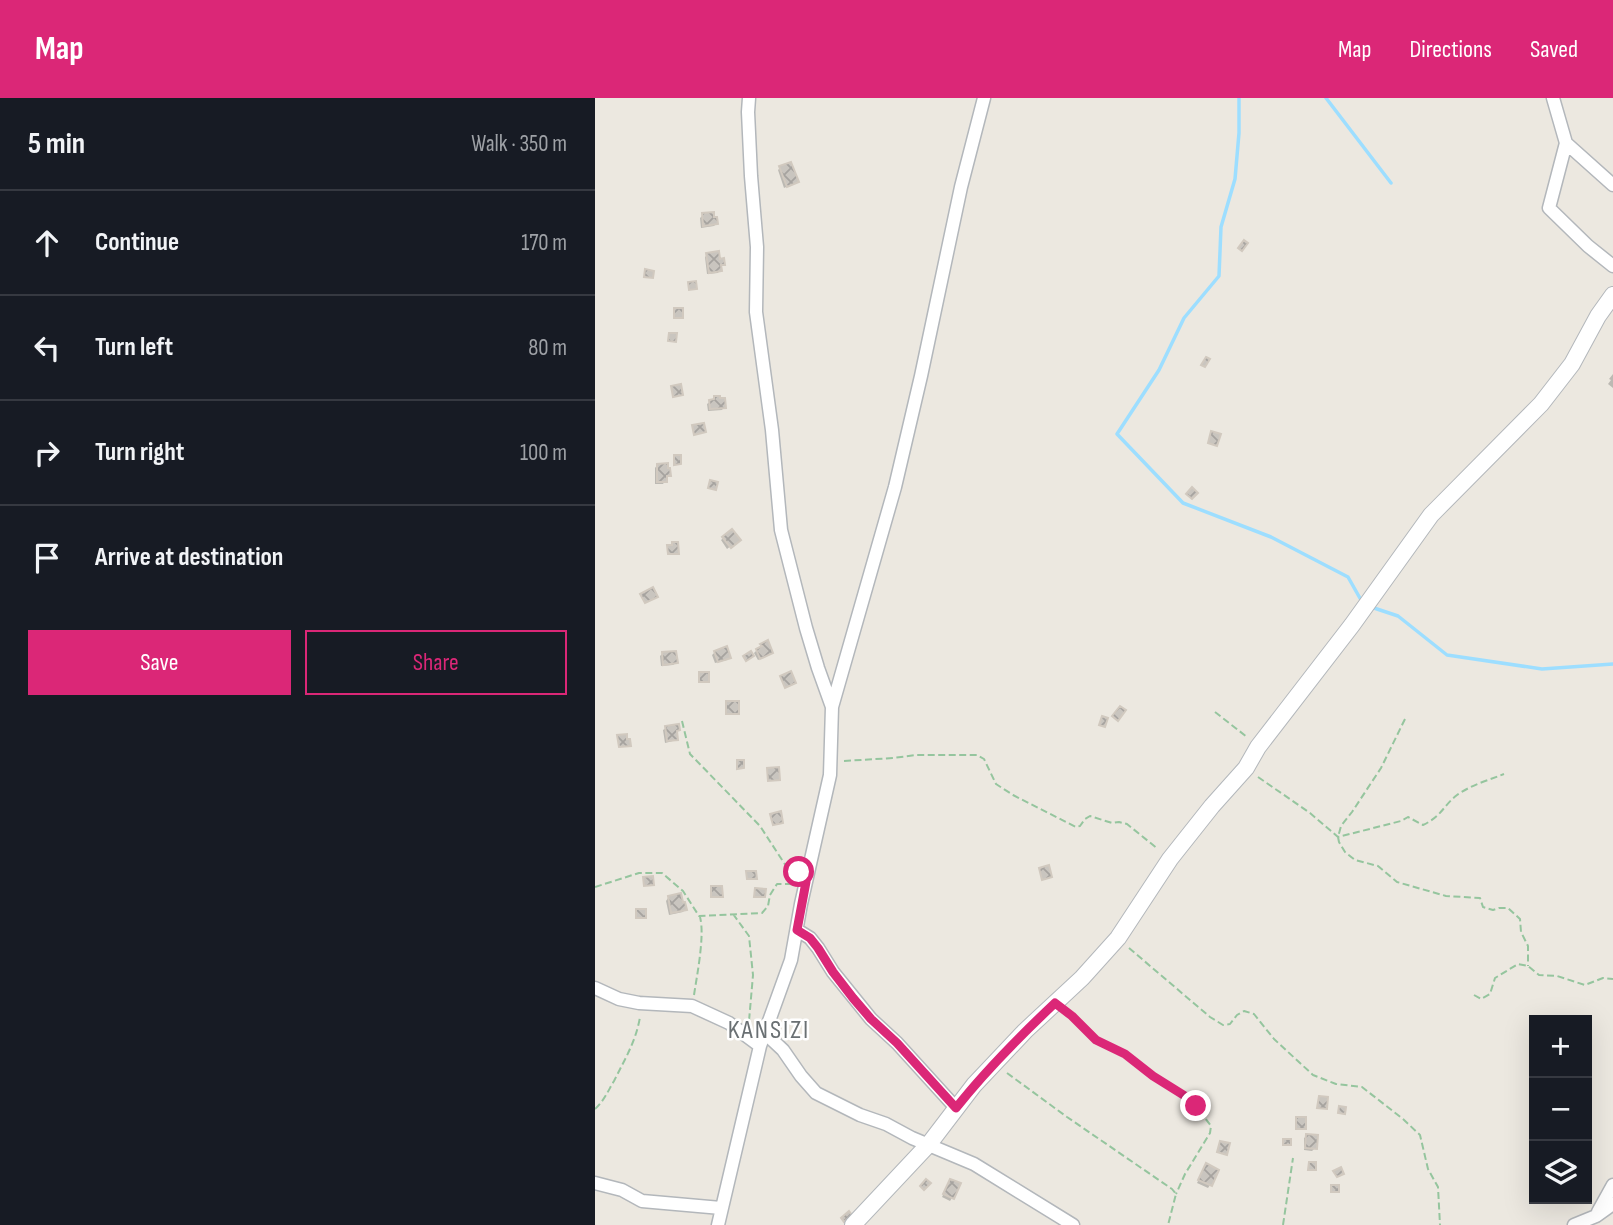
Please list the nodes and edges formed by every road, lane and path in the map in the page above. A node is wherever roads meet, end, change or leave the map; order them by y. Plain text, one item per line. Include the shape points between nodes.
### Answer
1 (749, 98) edge
2 (984, 98) edge
3 (1553, 98) edge
4 (1566, 143) junction
5 (1613, 185) edge
6 (1613, 266) edge
7 (1613, 295) edge
8 (832, 707) junction
9 (1215, 712) dead end
10 (1405, 719) dead end
11 (682, 721) dead end
12 (1258, 747) junction
13 (831, 763) junction
14 (1246, 768) junction
15 (1504, 774) dead end
16 (1338, 837) junction
17 (1170, 859) junction
18 (805, 885) junction
19 (595, 887) edge
20 (732, 914) junction
21 (699, 916) junction
22 (797, 930) junction
23 (1118, 939) junction
24 (1528, 966) junction
25 (1613, 979) edge
26 (595, 988) edge
27 (1474, 995) dead end
28 (639, 1003) junction
29 (1055, 1003) junction
30 (692, 1006) junction
31 (765, 1033) junction
32 (748, 1036) junction
33 (760, 1046) junction
34 (995, 1064) junction
35 (956, 1108) junction
36 (595, 1109) edge
37 (929, 1144) junction
38 (1293, 1158) dead end
39 (595, 1183) edge
40 (1613, 1185) edge
41 (1176, 1194) junction
42 (1613, 1204) edge
43 (721, 1208) junction
44 (1596, 1216) junction
45 (718, 1225) edge
46 (853, 1225) edge
47 (1073, 1225) edge
48 (1168, 1225) edge
49 (1283, 1225) edge
50 (1440, 1225) edge
51 (1574, 1225) edge

1 - 8 street via 756,312 781,530
2 - 8 street via 895,486
3 - 4 street
4 - 5 street
4 - 6 street via 1549,208
7 - 12 street via 1572,364 1541,404 1431,514 1353,625
8 - 13 street
9 - 12 path
10 - 16 path
11 - 18 path via 690,754 760,826 786,866 799,872
12 - 14 street
13 - 17 path via 977,755 984,759 996,784 1013,794 1076,827 1090,816 1128,824
13 - 18 street
14 - 16 path
14 - 17 street
15 - 16 path via 1457,795 1435,820 1423,825 1408,817
16 - 24 path via 1355,860 1378,866 1397,882 1446,896 1480,898 1483,907 1493,911 1509,908 1520,919
17 - 23 street
18 - 20 path via 777,884 762,913
18 - 22 street
19 - 21 path via 639,873 662,873 683,891
20 - 21 path
20 - 32 path via 749,936 753,975
21 - 30 path via 702,937
22 - 31 street via 792,960
22 - 35 street via 810,938 862,1009
23 - 29 street
23 - 50 path via 1210,1017 1223,1025 1244,1011 1254,1014 1313,1075 1362,1087 1403,1119 1420,1135 1428,1169 1439,1188
24 - 25 path via 1539,975 1585,985
24 - 27 path via 1518,964 1495,978 1490,995 1481,999
26 - 28 street
28 - 30 street
28 - 36 path via 640,1017 629,1053
29 - 34 street
29 - 41 path via 1096,1040 1125,1054 1185,1096 1211,1126
30 - 32 street
31 - 33 street
31 - 37 street via 816,1093
32 - 33 street
33 - 43 street
34 - 35 street
34 - 41 path
35 - 37 street
37 - 46 street
37 - 47 street via 974,1164
38 - 49 path
39 - 43 street via 642,1201
40 - 44 street
41 - 48 path
42 - 44 street
43 - 45 street
44 - 51 street

